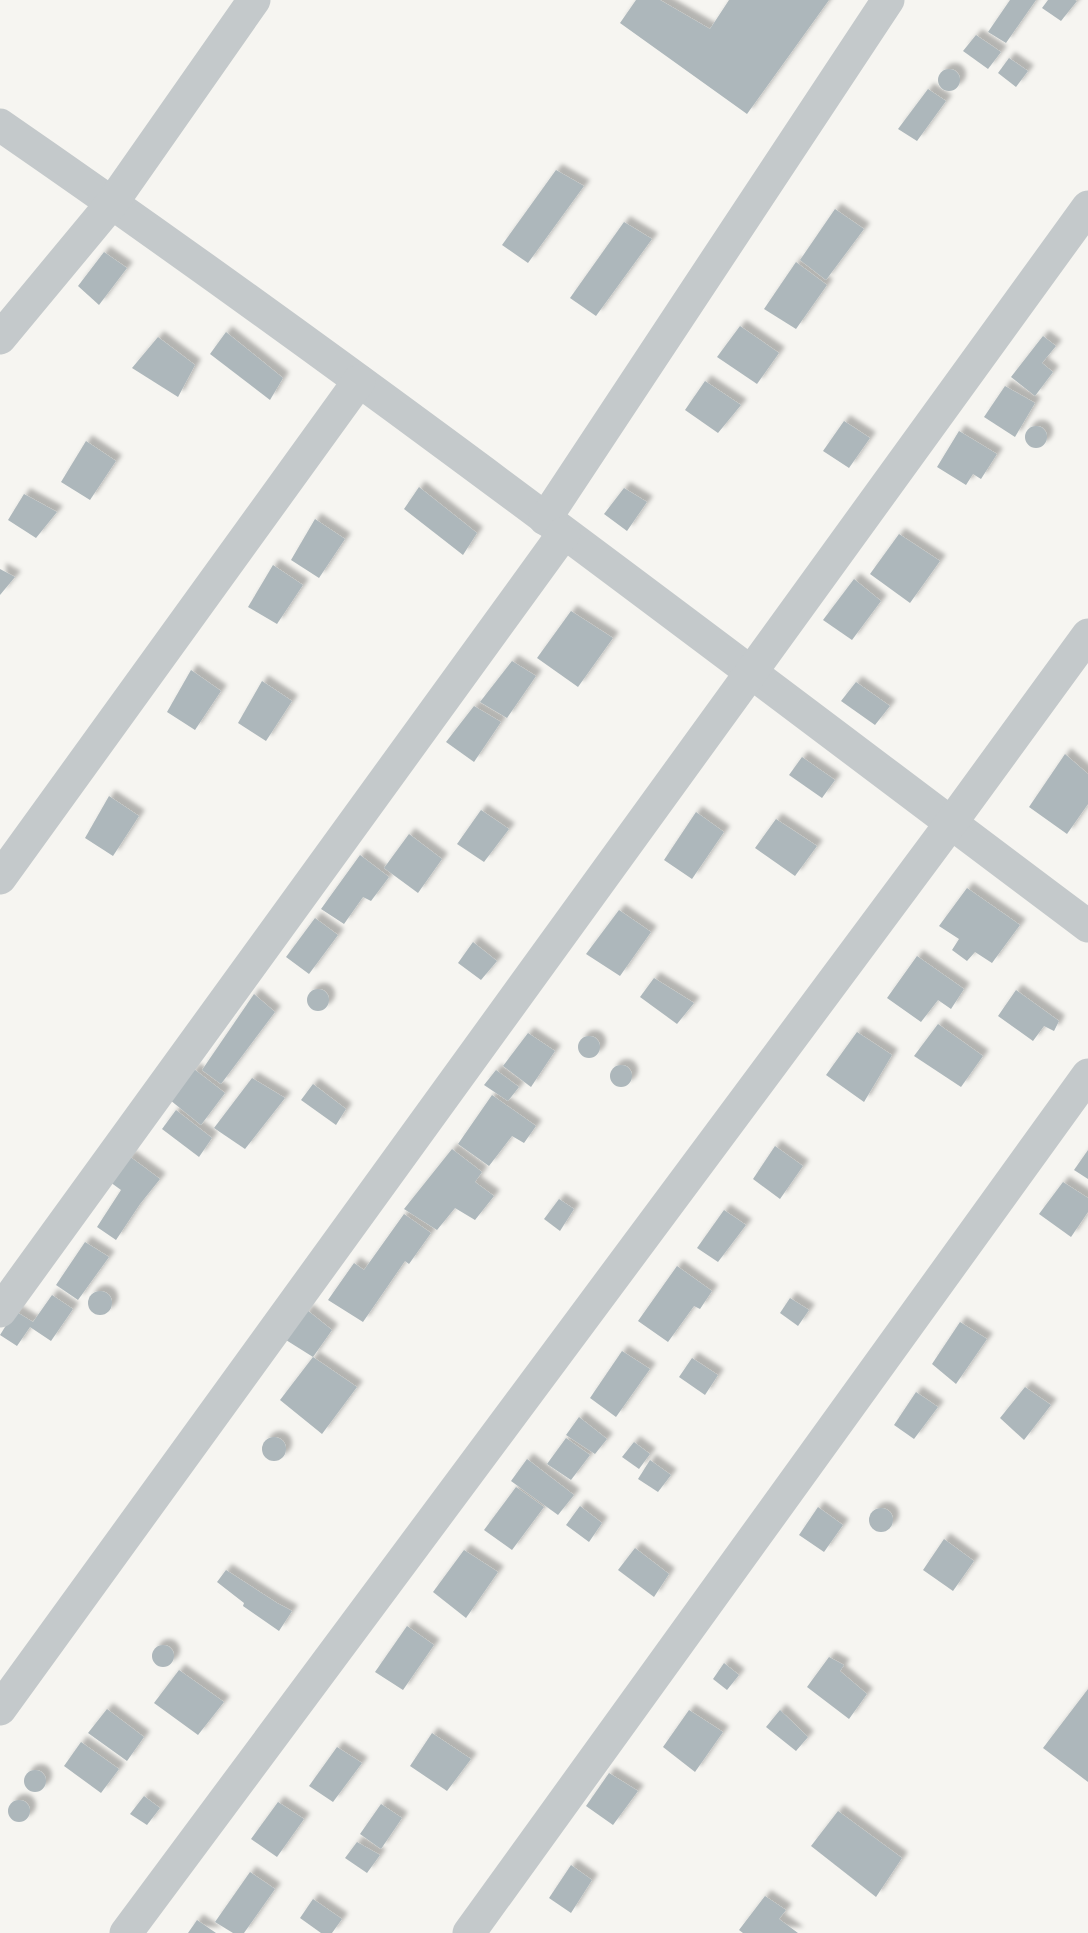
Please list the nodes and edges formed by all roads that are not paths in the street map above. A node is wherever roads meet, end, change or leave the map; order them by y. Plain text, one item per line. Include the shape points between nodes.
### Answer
1 (254, 0) edge
2 (888, 0) edge
3 (0, 125) edge
4 (112, 203) junction
5 (1088, 207) edge
6 (0, 338) edge
7 (359, 381) junction
8 (555, 526) junction
9 (1088, 635) edge
10 (750, 673) junction
11 (951, 823) junction
12 (0, 878) edge
13 (1088, 926) edge
14 (1088, 1076) edge
15 (0, 1311) edge
16 (0, 1709) edge
17 (126, 1933) edge
18 (469, 1933) edge

1 - 4 street
2 - 8 street
3 - 4 street
4 - 6 street
4 - 7 street
5 - 10 street
7 - 8 street
7 - 12 street
8 - 10 street
8 - 15 street
9 - 11 street
10 - 11 street
10 - 16 street
11 - 13 street
11 - 17 street
14 - 18 street

